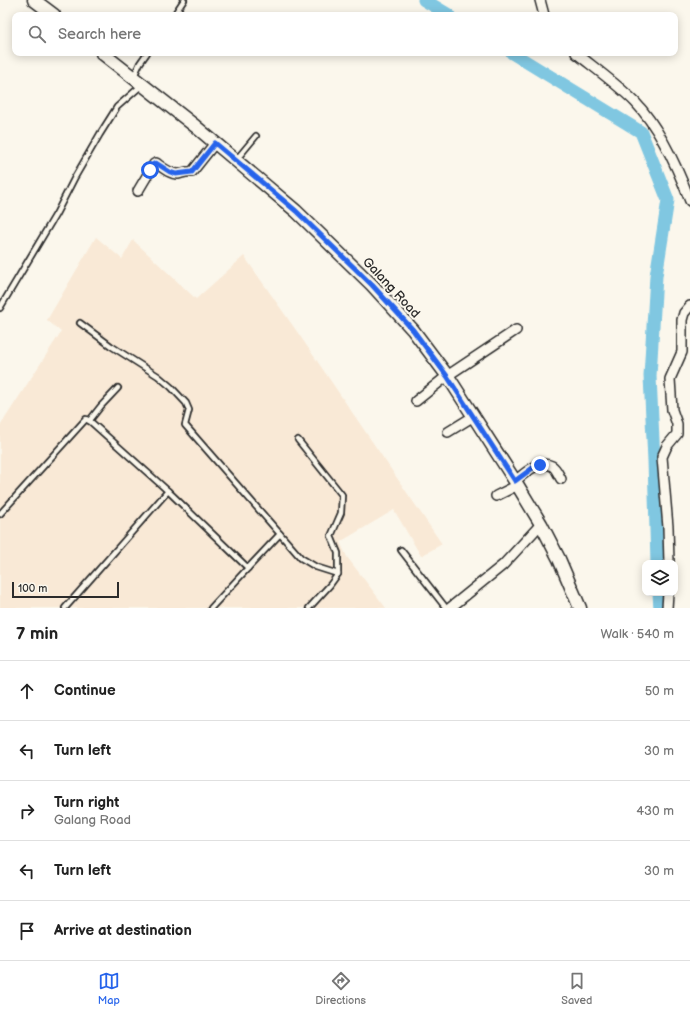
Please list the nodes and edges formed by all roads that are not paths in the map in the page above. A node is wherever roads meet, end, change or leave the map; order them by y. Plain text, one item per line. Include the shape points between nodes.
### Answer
1 (34, 0) edge
2 (184, 0) edge
3 (540, 0) edge
4 (50, 12) edge
5 (176, 12) edge
6 (543, 12) edge
7 (106, 56) edge
8 (145, 56) edge
9 (580, 56) edge
10 (137, 82) junction
11 (256, 136) dead end
12 (215, 143) junction
13 (236, 160) junction
14 (138, 191) dead end
15 (690, 201) edge
16 (690, 306) edge
17 (0, 308) edge
18 (80, 323) dead end
19 (516, 330) dead end
20 (447, 376) junction
21 (118, 388) dead end
22 (416, 401) dead end
23 (474, 416) junction
24 (90, 420) junction
25 (448, 432) dead end
26 (298, 440) dead end
27 (560, 479) dead end
28 (516, 483) junction
29 (168, 491) junction
30 (496, 496) dead end
31 (0, 514) edge
32 (541, 524) junction
33 (280, 534) junction
34 (401, 550) dead end
35 (669, 560) edge
36 (248, 568) junction
37 (338, 574) junction
38 (668, 596) edge
39 (65, 608) edge
40 (212, 608) edge
41 (309, 608) edge
42 (446, 608) edge
43 (450, 608) edge
44 (580, 608) edge
45 (667, 608) edge

1 - 4 street
2 - 5 lane
3 - 6 street
7 - 10 street, Galang Road
8 - 10 lane via 140,62
9 - 15 street via 625,92 643,111 661,138
10 - 12 street, Galang Road
10 - 17 lane via 117,106
11 - 13 lane
12 - 13 street, Galang Road
12 - 14 street via 192,172 176,174 154,164
13 - 20 street, Galang Road via 296,211 372,285 422,341
16 - 35 street via 682,320 682,352 670,379 677,434 662,457
18 - 33 lane via 158,376 186,403 189,410 185,425
19 - 20 street
20 - 22 street
20 - 23 street, Galang Road
21 - 24 lane
23 - 25 street
23 - 28 street, Galang Road
24 - 29 lane
24 - 31 lane via 86,419
26 - 37 lane via 342,495 340,513 331,536 338,553
27 - 28 street via 551,465 544,464 534,467
28 - 30 street
28 - 32 street, Galang Road
29 - 36 lane
29 - 39 lane
32 - 43 street via 503,565
32 - 44 street, Galang Road via 560,559
33 - 36 lane
33 - 37 lane via 301,558 316,567
34 - 42 lane
36 - 40 lane
37 - 41 lane
38 - 45 street

